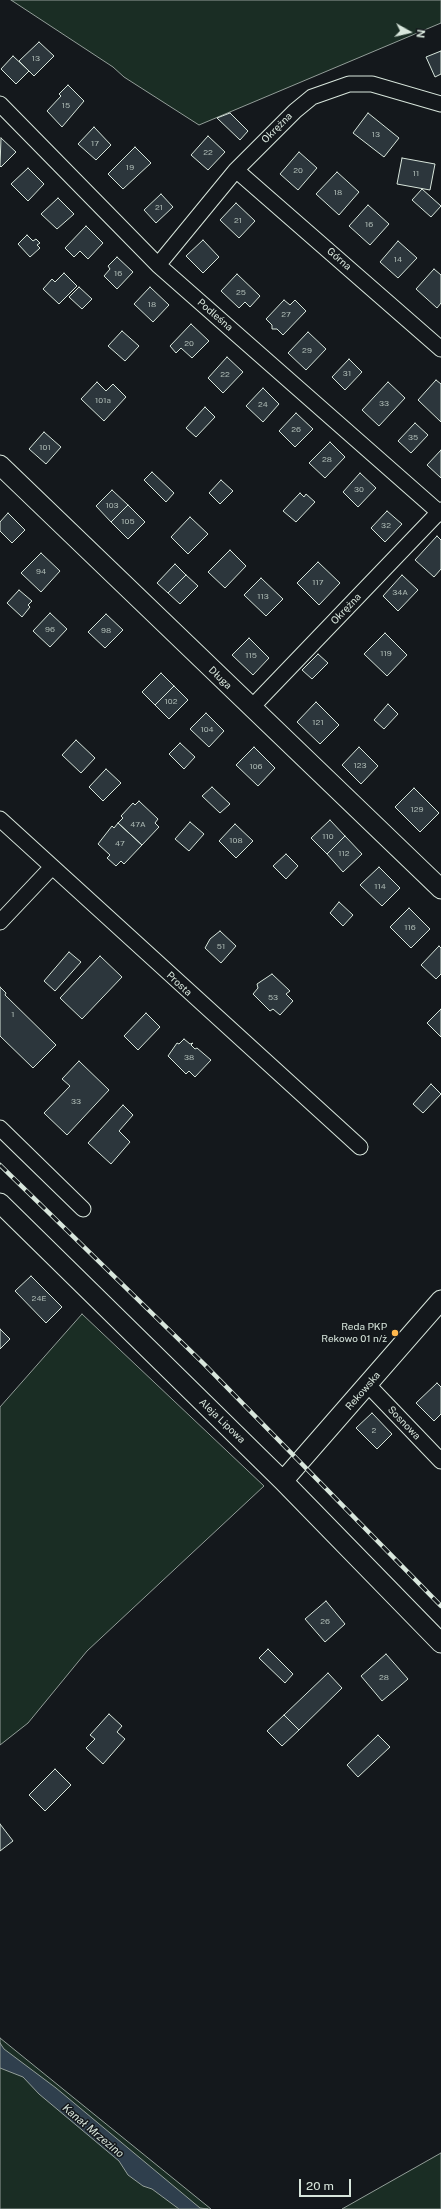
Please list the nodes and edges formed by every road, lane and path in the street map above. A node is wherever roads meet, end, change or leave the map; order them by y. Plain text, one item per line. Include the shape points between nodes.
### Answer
1 (0, 104) edge
2 (441, 104) edge
3 (236, 170) junction
4 (158, 265) junction
5 (441, 349) edge
6 (0, 465) edge
7 (440, 512) edge
8 (251, 708) junction
9 (0, 819) edge
10 (52, 867) junction
11 (441, 889) edge
12 (0, 922) edge
13 (0, 1128) edge
14 (360, 1147) dead end
15 (0, 1203) edge
16 (83, 1209) dead end
17 (441, 1300) edge
18 (368, 1385) junction
19 (441, 1461) edge
20 (283, 1481) junction
21 (441, 1642) edge

1 - 4 street, Podleśna
2 - 3 street, Okrężna via 372,84 349,84 312,96
3 - 4 street, Okrężna
3 - 5 street, Górna
4 - 7 street, Podleśna
6 - 8 street, Długa
7 - 8 street, Okrężna
8 - 11 street, Długa
9 - 10 street, Prosta
10 - 12 street
10 - 14 street, Prosta
13 - 16 street
15 - 20 street, Aleja Lipowa
17 - 18 street, Rekowska
18 - 19 street, Sosnowa
18 - 20 street, Rekowska
20 - 21 street, Aleja Lipowa

